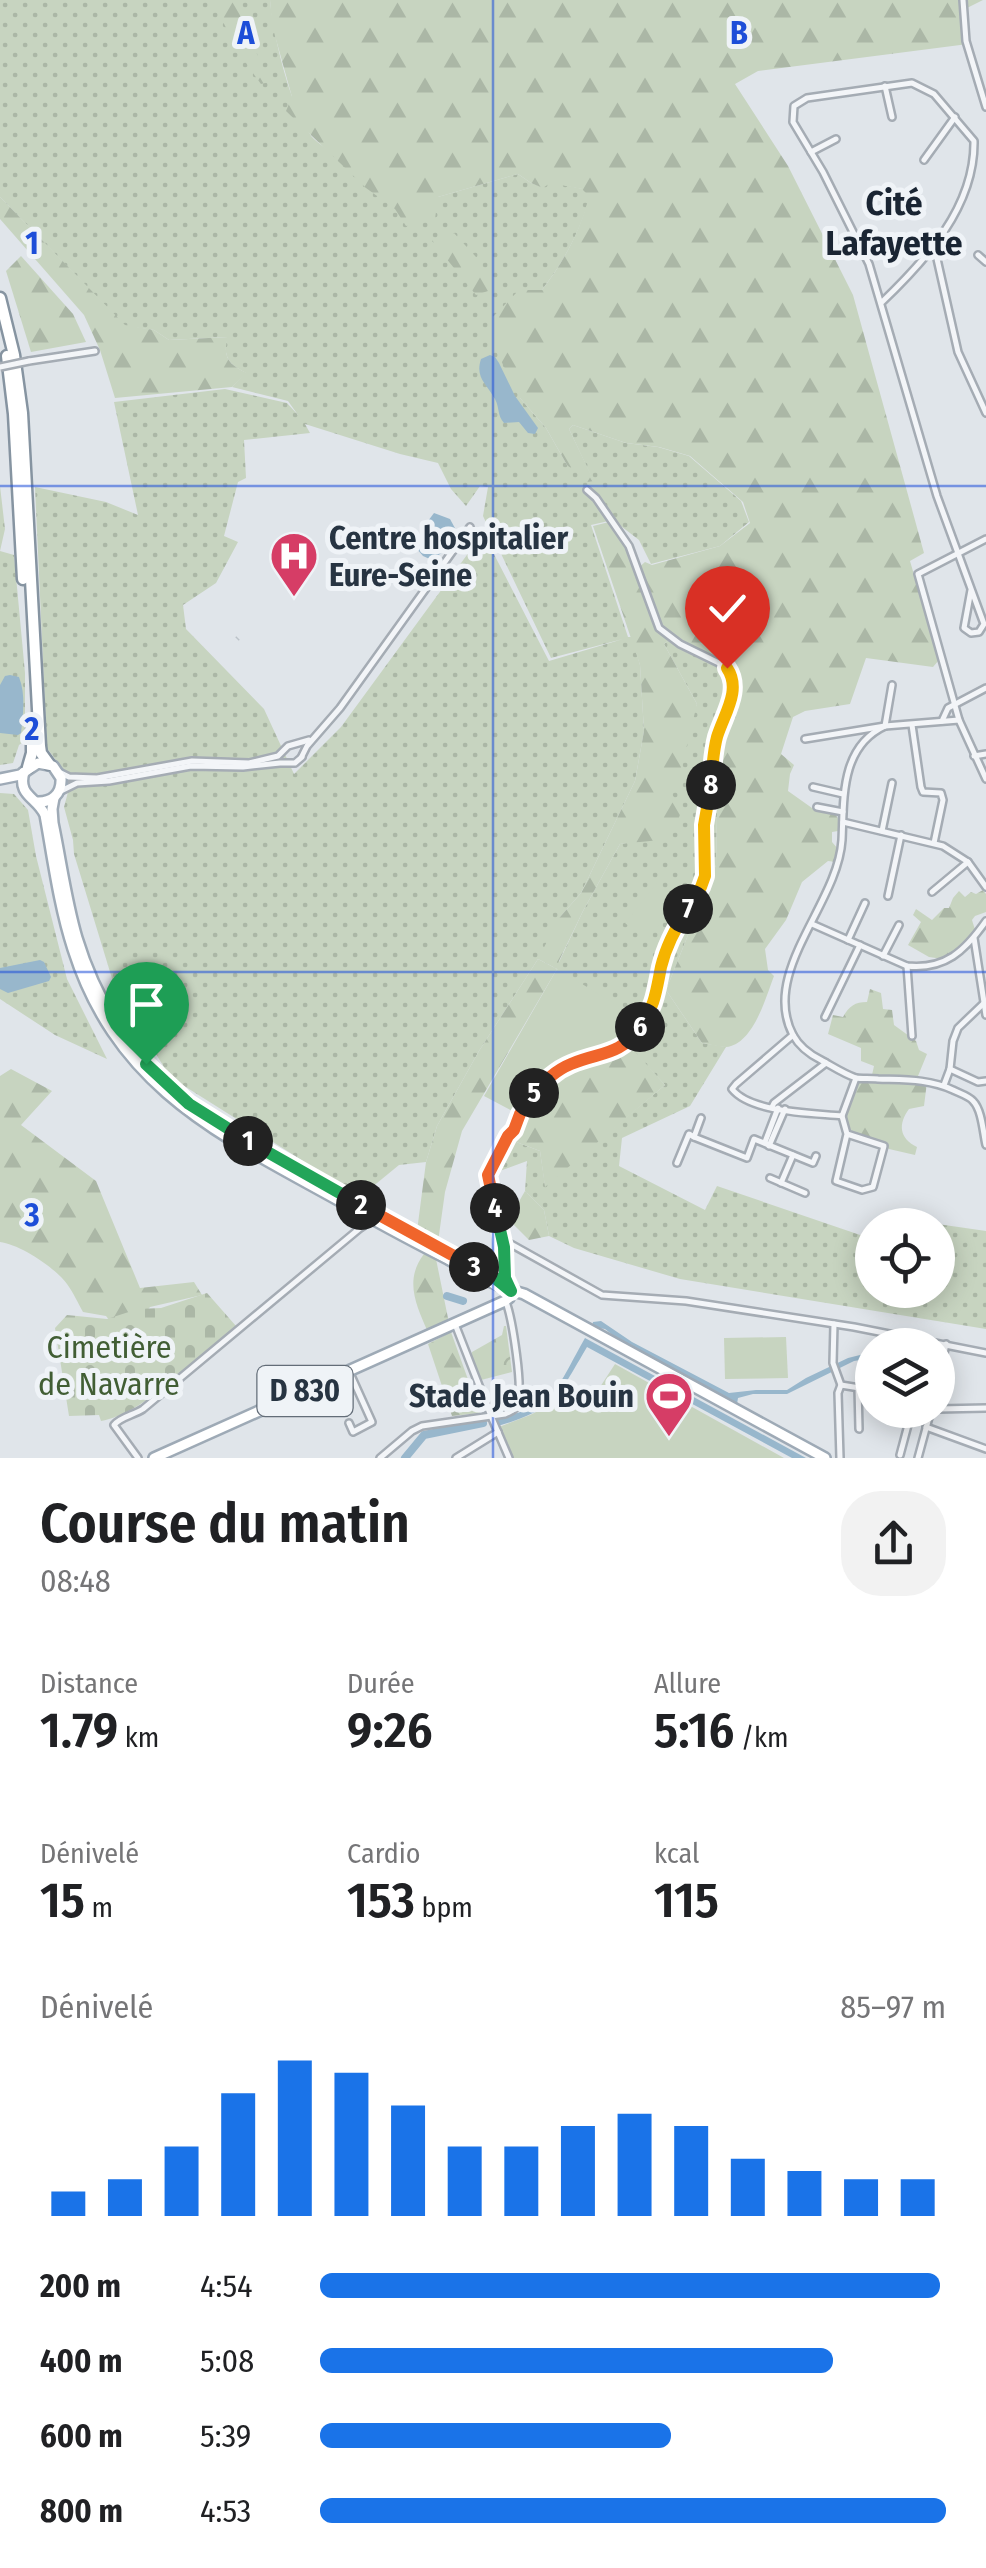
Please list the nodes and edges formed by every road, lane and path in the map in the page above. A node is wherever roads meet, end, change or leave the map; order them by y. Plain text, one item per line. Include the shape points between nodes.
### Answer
1 (963, 0) edge
2 (885, 86) junction
3 (986, 107) edge
4 (892, 117) dead end
5 (955, 117) junction
6 (836, 139) dead end
7 (812, 152) junction
8 (924, 160) dead end
9 (934, 248) junction
10 (978, 255) dead end
11 (986, 262) edge
12 (0, 298) edge
13 (882, 304) junction
14 (0, 326) edge
15 (95, 351) dead end
16 (0, 367) edge
17 (986, 413) edge
18 (587, 490) dead end
19 (470, 527) dead end
20 (986, 539) edge
21 (956, 554) junction
22 (971, 590) junction
23 (892, 686) dead end
24 (986, 688) edge
25 (954, 705) junction
26 (959, 720) junction
27 (942, 722) junction
28 (912, 725) junction
29 (885, 726) junction
30 (316, 737) junction
31 (805, 739) dead end
32 (296, 746) junction
33 (285, 750) junction
34 (986, 754) edge
35 (302, 756) junction
36 (974, 756) junction
37 (289, 763) junction
38 (53, 767) junction
39 (26, 770) junction
40 (986, 779) edge
41 (0, 780) edge
42 (892, 784) dead end
43 (813, 787) dead end
44 (24, 792) junction
45 (844, 794) junction
46 (56, 795) junction
47 (36, 802) junction
48 (817, 808) dead end
49 (843, 812) junction
50 (843, 822) junction
51 (882, 831) junction
52 (901, 835) junction
53 (934, 843) junction
54 (968, 862) junction
55 (986, 887) edge
56 (932, 892) dead end
57 (888, 896) dead end
58 (865, 903) dead end
59 (986, 921) edge
60 (812, 924) junction
61 (899, 925) dead end
62 (974, 938) junction
63 (848, 940) junction
64 (860, 945) junction
65 (884, 956) junction
66 (906, 966) junction
67 (983, 1004) junction
68 (986, 1015) edge
69 (826, 1018) dead end
70 (794, 1035) junction
71 (912, 1036) dead end
72 (826, 1063) junction
73 (950, 1069) junction
74 (856, 1078) junction
75 (982, 1082) edge
76 (944, 1086) junction
77 (972, 1099) junction
78 (778, 1108) junction
79 (842, 1116) junction
80 (701, 1118) dead end
81 (984, 1132) edge
82 (846, 1134) junction
83 (229, 1135) junction
84 (694, 1136) junction
85 (767, 1144) junction
86 (986, 1144) edge
87 (793, 1155) junction
88 (816, 1156) dead end
89 (678, 1163) dead end
90 (770, 1178) dead end
91 (781, 1182) junction
92 (805, 1192) dead end
93 (375, 1216) junction
94 (504, 1242) junction
95 (511, 1291) junction
96 (504, 1301) junction
97 (455, 1324) junction
98 (834, 1324) junction
99 (856, 1328) edge
100 (955, 1346) edge
101 (986, 1353) edge
102 (349, 1371) junction
103 (841, 1385) junction
104 (855, 1387) edge
105 (986, 1408) edge
106 (955, 1409) edge
107 (491, 1418) junction
108 (349, 1423) dead end
109 (907, 1428) edge
110 (926, 1428) edge
111 (931, 1428) edge
112 (497, 1430) junction
113 (986, 1449) edge
114 (900, 1456) edge
115 (138, 1458) edge
116 (154, 1458) edge
117 (380, 1458) edge
118 (456, 1458) edge
119 (510, 1458) edge
120 (814, 1458) edge
121 (825, 1458) edge
122 (840, 1458) edge
123 (918, 1458) edge

1 - 3 street via 966,41
2 - 4 street
2 - 5 street via 924,87
2 - 7 street via 807,98 794,106 793,122
5 - 8 street
5 - 9 street via 974,150 964,193
6 - 7 street
7 - 13 street
9 - 13 street
9 - 17 street via 958,352
10 - 11 street
12 - 38 highway via 22,414 40,746
13 - 21 street
14 - 39 highway via 14,414 32,738
15 - 16 street, bridge
18 - 94 street via 629,546 662,630 725,666 733,693 714,756 705,876 672,937 656,998 634,1036 616,1050 566,1066 526,1103 487,1178
19 - 30 street
20 - 21 street
21 - 22 street
21 - 25 street via 918,574
22 - 22 street via 984,624 970,633 964,628
23 - 29 street
24 - 25 street
25 - 26 street
25 - 27 street
26 - 27 street
26 - 36 street
27 - 28 street
28 - 29 street
28 - 53 street via 921,788 941,793 943,800
29 - 31 street
29 - 45 street via 858,748
30 - 32 street
30 - 35 street
32 - 33 street
32 - 35 street
33 - 37 street
33 - 38 street via 257,762 192,761 106,777 66,776
34 - 36 street
35 - 37 street
36 - 40 street
37 - 46 street via 190,766 77,783
38 - 39 main road via 38,762
38 - 46 main road via 61,778
39 - 41 main road
39 - 44 main road
41 - 44 main road
42 - 51 street
43 - 45 street
44 - 47 main road
45 - 49 street
46 - 47 main road
46 - 83 main road via 53,823 73,922 102,1000 154,1072
47 - 83 main road via 45,815 73,950 99,1010 153,1082 194,1117
48 - 49 street
49 - 50 street
50 - 51 street
50 - 60 street via 834,875
51 - 52 street
52 - 53 street
52 - 57 street
53 - 54 street
54 - 55 street
54 - 56 street
58 - 63 street
59 - 62 street
60 - 63 street
60 - 70 street via 788,981
61 - 65 street
62 - 66 street via 938,965
62 - 67 street
63 - 64 street
64 - 65 street
64 - 69 street
65 - 66 street
66 - 71 street
67 - 68 street
67 - 73 street via 958,1028
70 - 72 street
70 - 78 street via 732,1088 742,1099
72 - 74 street
72 - 78 street via 774,1103
73 - 75 street
73 - 76 street
74 - 76 street
74 - 79 street
75 - 77 street
76 - 77 street
77 - 81 street
78 - 79 street
78 - 85 street
79 - 82 street
80 - 84 street
81 - 86 street
82 - 82 street via 836,1181 873,1187 884,1146
83 - 93 main road
84 - 85 street via 746,1158 754,1140
84 - 89 street via 689,1134
85 - 87 street
87 - 88 street via 813,1163
87 - 91 street
90 - 91 street
91 - 92 street
93 - 95 main road
93 - 115 street via 152,1402 117,1420 114,1425
94 - 95 street
94 - 98 street via 602,1295
95 - 96 main road, D 830
95 - 120 main road
95 - 121 main road
96 - 97 main road, D 830
96 - 107 street via 519,1396 516,1407
97 - 102 main road, D 830
97 - 107 street
98 - 99 street
98 - 103 street via 833,1363
100 - 101 street
102 - 108 street via 372,1422 353,1432
102 - 116 main road, D 830
103 - 104 street
103 - 122 street
105 - 106 street
107 - 112 street
107 - 117 street via 422,1426
109 - 114 street
110 - 123 street
111 - 113 street
112 - 118 street
112 - 119 street

